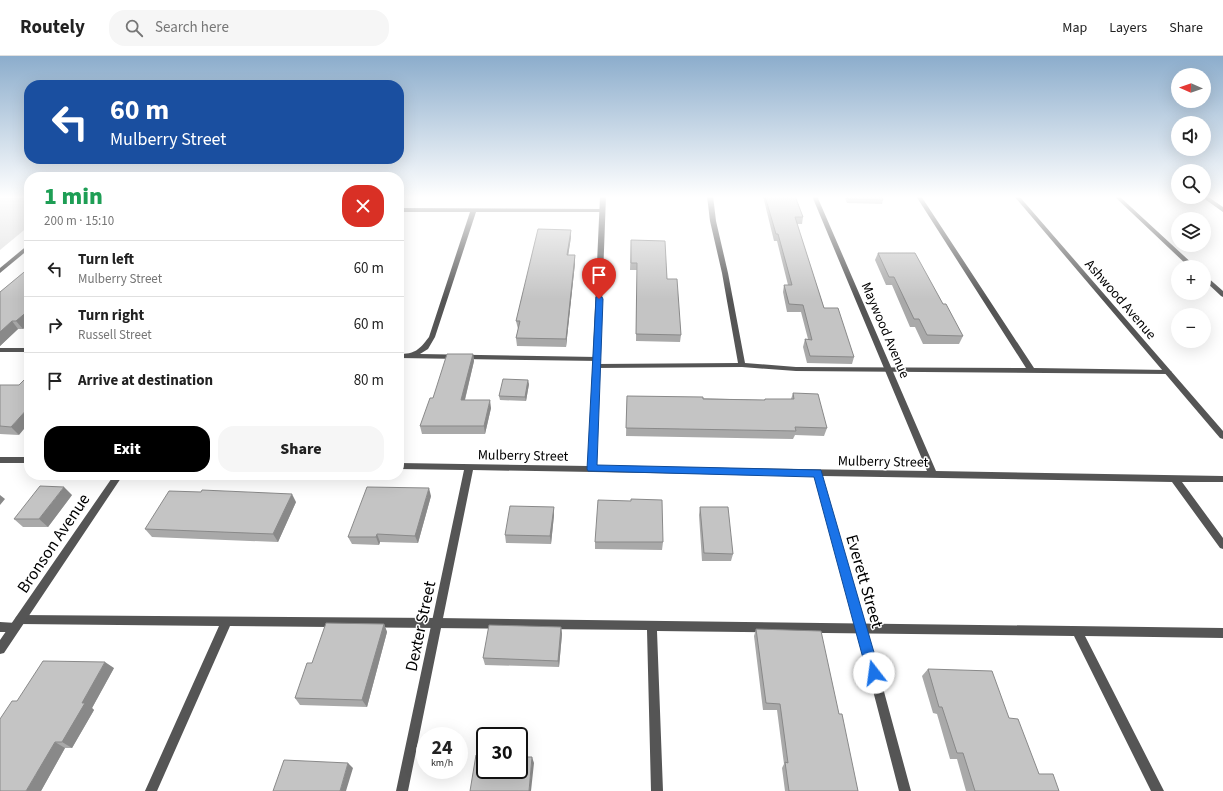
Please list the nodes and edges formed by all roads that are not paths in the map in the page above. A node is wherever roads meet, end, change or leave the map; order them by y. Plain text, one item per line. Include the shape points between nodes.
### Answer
1 (467, 230) edge
2 (601, 230) edge
3 (715, 230) edge
4 (829, 230) edge
5 (941, 230) edge
6 (1046, 230) edge
7 (1153, 230) edge
8 (24, 250) edge
9 (1185, 260) edge
10 (0, 271) edge
11 (1211, 284) edge
12 (1223, 295) edge
13 (0, 350) edge
14 (24, 350) edge
15 (404, 356) edge
16 (413, 356) junction
17 (597, 362) junction
18 (742, 366) junction
19 (888, 369) junction
20 (1031, 370) junction
21 (1168, 372) junction
22 (1223, 436) edge
23 (0, 460) edge
24 (24, 460) edge
25 (404, 466) edge
26 (469, 467) junction
27 (592, 469) junction
28 (817, 473) junction
29 (933, 474) junction
30 (1174, 478) junction
31 (1223, 479) edge
32 (116, 480) edge
33 (1223, 545) edge
34 (227, 621) junction
35 (18, 623) junction
36 (437, 623) junction
37 (652, 626) junction
38 (0, 627) edge
39 (862, 629) junction
40 (1077, 631) junction
41 (1223, 633) edge
42 (0, 649) edge
43 (151, 791) edge
44 (402, 791) edge
45 (657, 791) edge
46 (905, 791) edge
47 (1158, 791) edge

1 - 16 street via 432,337 425,347
2 - 17 street
3 - 18 street
4 - 19 street, Maywood Avenue
5 - 20 street
6 - 21 street, Ashwood Avenue
7 - 9 street
8 - 10 street
11 - 12 street
13 - 14 street
15 - 16 street
16 - 17 street
17 - 18 street
17 - 27 street
18 - 19 street
19 - 20 street
19 - 29 street, Maywood Avenue
20 - 21 street
21 - 22 street, Ashwood Avenue
23 - 24 street
25 - 26 street, Mulberry Street
26 - 27 street, Mulberry Street
26 - 36 street, Dexter Street
27 - 28 street, Mulberry Street
28 - 29 street, Mulberry Street
28 - 39 street, Everett Street
29 - 30 street, Mulberry Street
30 - 31 street, Mulberry Street
30 - 33 street
32 - 35 street, Bronson Avenue
34 - 35 street
34 - 36 street
34 - 43 street
35 - 38 street
35 - 42 street, Bronson Avenue
36 - 37 street
36 - 44 street, Dexter Street
37 - 39 street
37 - 45 street
39 - 40 street
39 - 46 street, Everett Street
40 - 41 street
40 - 47 street

